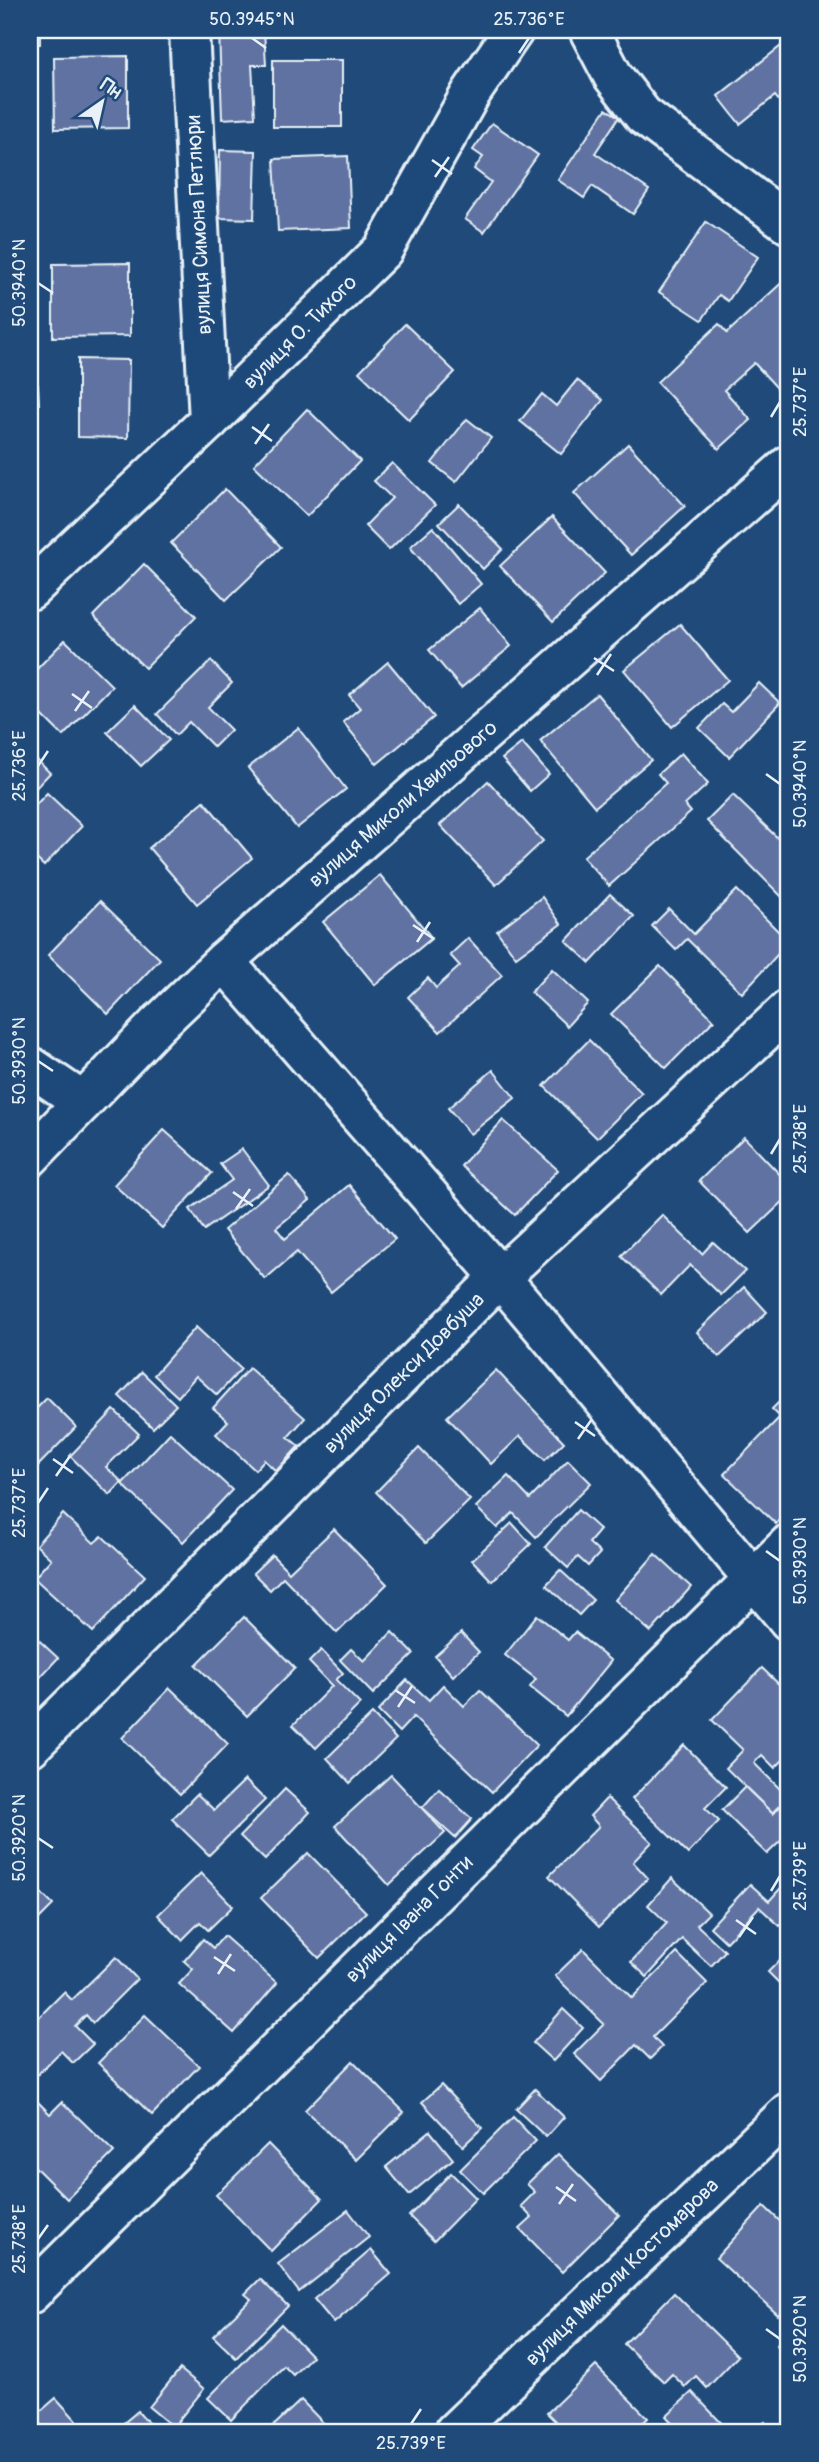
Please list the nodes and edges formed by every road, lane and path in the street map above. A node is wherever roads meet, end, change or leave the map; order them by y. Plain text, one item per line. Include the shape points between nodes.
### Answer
1 (189, 30) edge
2 (514, 30) edge
3 (589, 30) edge
4 (789, 224) edge
5 (209, 421) junction
6 (789, 465) edge
7 (30, 590) edge
8 (224, 961) junction
9 (789, 1009) edge
10 (30, 1066) edge
11 (83, 1102) junction
12 (30, 1157) edge
13 (500, 1277) junction
14 (789, 1544) edge
15 (754, 1578) junction
16 (789, 1621) edge
17 (30, 1747) edge
18 (789, 2112) edge
19 (30, 2294) edge
20 (454, 2432) edge

1 - 5 street, вулиця Симона Петлюри
2 - 5 street, вулиця О. Тихого via 471,93 383,250
3 - 4 street via 613,76 643,115
5 - 7 street, вулиця О. Тихого
6 - 8 street, вулиця Миколи Хвильового
8 - 11 street, вулиця Миколи Хвильового
8 - 13 street
9 - 13 street, вулиця Олекси Довбуша
10 - 11 street
11 - 12 street, вулиця Миколи Хвильового
13 - 15 street
13 - 17 street, вулиця Олекси Довбуша
14 - 15 street, вулиця Івана Гонти
15 - 16 street
15 - 19 street, вулиця Івана Гонти
18 - 20 street, вулиця Миколи Костомарова

